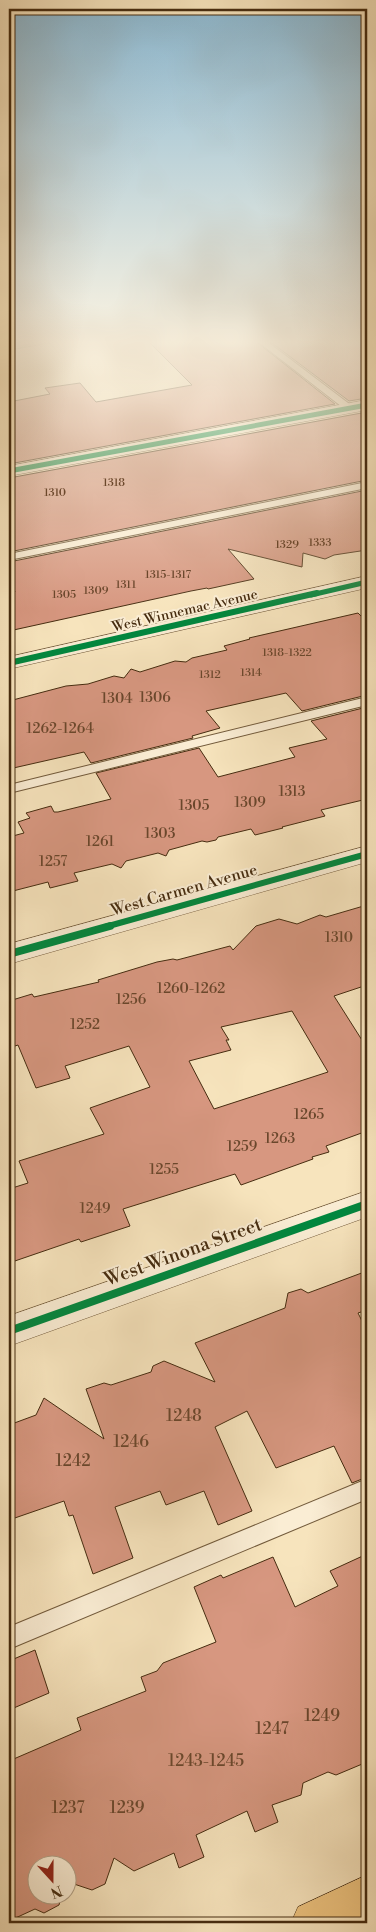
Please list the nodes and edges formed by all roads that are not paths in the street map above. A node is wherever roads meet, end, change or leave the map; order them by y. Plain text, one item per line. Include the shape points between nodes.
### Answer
1 (229, 430) edge
2 (9, 471) edge
3 (367, 485) edge
4 (9, 558) edge
5 (367, 582) edge
6 (9, 663) edge
7 (367, 701) edge
8 (9, 790) edge
9 (367, 854) edge
10 (9, 954) edge
11 (367, 1204) edge
12 (9, 1331) edge
13 (367, 1489) edge
14 (9, 1638) edge
15 (367, 1897) edge
16 (319, 1922) edge

1 - 2 street
3 - 4 lane
5 - 6 street, West Winnemac Avenue
7 - 8 lane
9 - 10 street, West Carmen Avenue
11 - 12 street, West Winona Street
13 - 14 lane
15 - 16 main road

